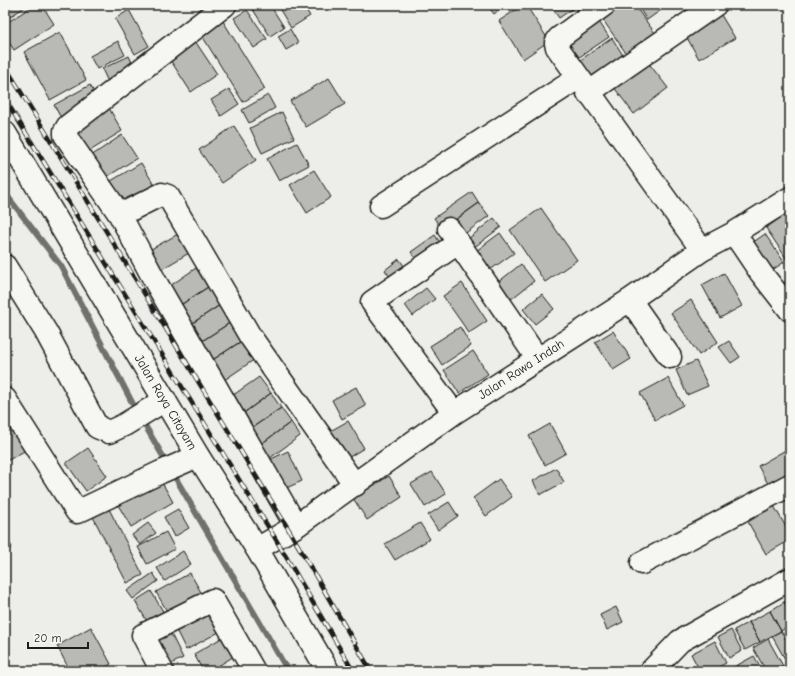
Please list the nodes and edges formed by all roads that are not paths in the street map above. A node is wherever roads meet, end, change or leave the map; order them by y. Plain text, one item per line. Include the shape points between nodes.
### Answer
1 (225, 5) edge
2 (604, 5) edge
3 (715, 5) edge
4 (201, 12) edge
5 (583, 86) junction
6 (5, 133) edge
7 (790, 198) edge
8 (381, 206) dead end
9 (120, 215) junction
10 (734, 233) junction
11 (702, 250) junction
12 (5, 266) edge
13 (630, 300) junction
14 (790, 310) edge
15 (670, 357) dead end
16 (537, 358) junction
17 (5, 399) edge
18 (158, 405) junction
19 (454, 413) junction
20 (180, 464) junction
21 (355, 485) junction
22 (790, 485) edge
23 (296, 526) junction
24 (257, 549) junction
25 (642, 564) dead end
26 (790, 579) edge
27 (162, 671) edge
28 (254, 671) edge
29 (328, 671) edge
30 (650, 671) edge

1 - 4 street
2 - 5 street via 559,38 556,43
3 - 5 street
4 - 9 street via 65,131 70,143
5 - 8 street
5 - 11 street
6 - 18 street, Jalan Raya Citayam
7 - 10 street, Jalan Rawa Indah
9 - 21 street via 162,194 168,196 250,336
9 - 23 street via 155,282
10 - 11 street, Jalan Rawa Indah
10 - 14 street
11 - 13 street, Jalan Rawa Indah
12 - 18 street via 46,332 97,427 108,432
13 - 15 street
13 - 16 street, Jalan Rawa Indah
16 - 19 street, Jalan Rawa Indah
16 - 19 street via 454,236 372,302
17 - 20 street via 77,512
18 - 20 street, Jalan Raya Citayam
19 - 21 street, Jalan Rawa Indah
20 - 24 street, Jalan Raya Citayam
21 - 23 street, Jalan Rawa Indah
22 - 25 street
23 - 24 street, Jalan Rawa Indah
24 - 29 street, Jalan Raya Citayam
26 - 30 street via 680,641
27 - 28 street via 143,635 213,600

